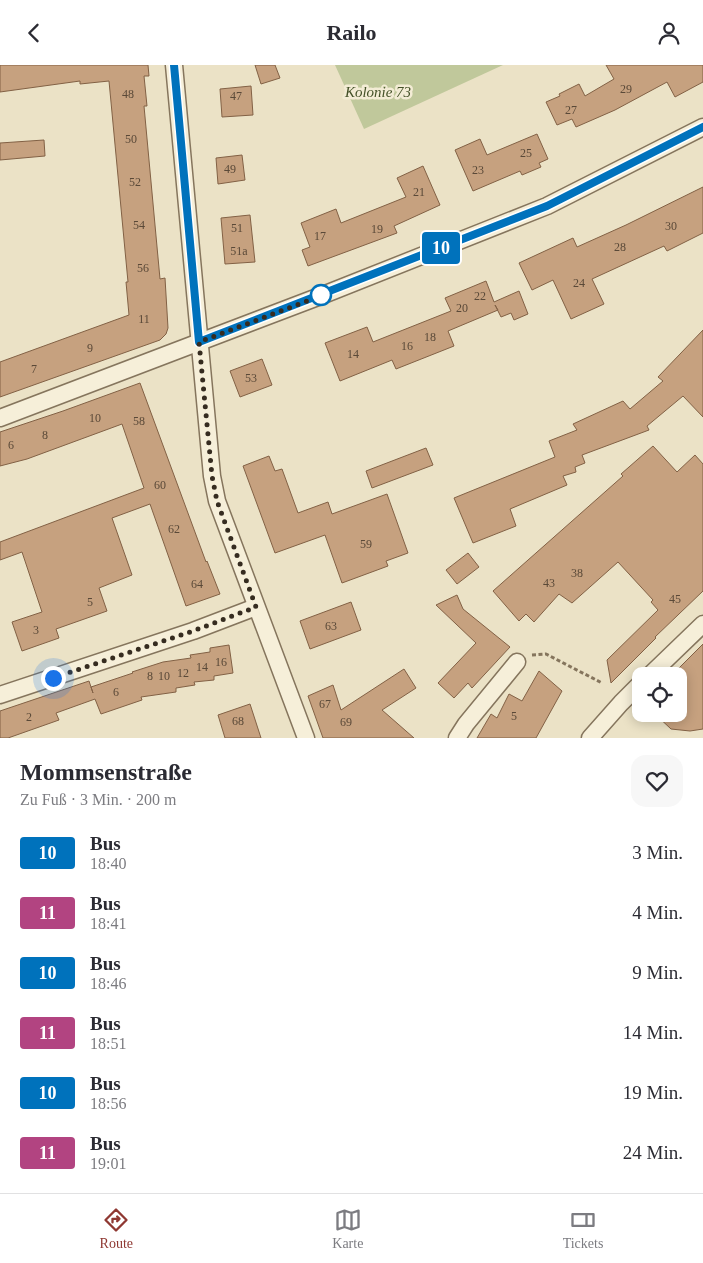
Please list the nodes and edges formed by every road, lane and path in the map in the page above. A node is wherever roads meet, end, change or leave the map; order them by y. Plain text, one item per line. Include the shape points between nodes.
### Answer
1 (174, 65) edge
2 (703, 127) edge
3 (199, 342) junction
4 (0, 418) edge
5 (256, 607) junction
6 (703, 624) edge
7 (517, 662) joint
8 (658, 667) edge
9 (602, 683) dead end
10 (632, 692) edge
11 (0, 695) edge
12 (306, 738) edge
13 (457, 738) edge
14 (590, 738) edge

1 - 3 street
2 - 3 street via 547,206
3 - 4 street
3 - 5 street via 217,501
5 - 11 street
5 - 12 street
6 - 8 street
7 - 9 path via 533,654 546,654
7 - 13 street
10 - 14 street

